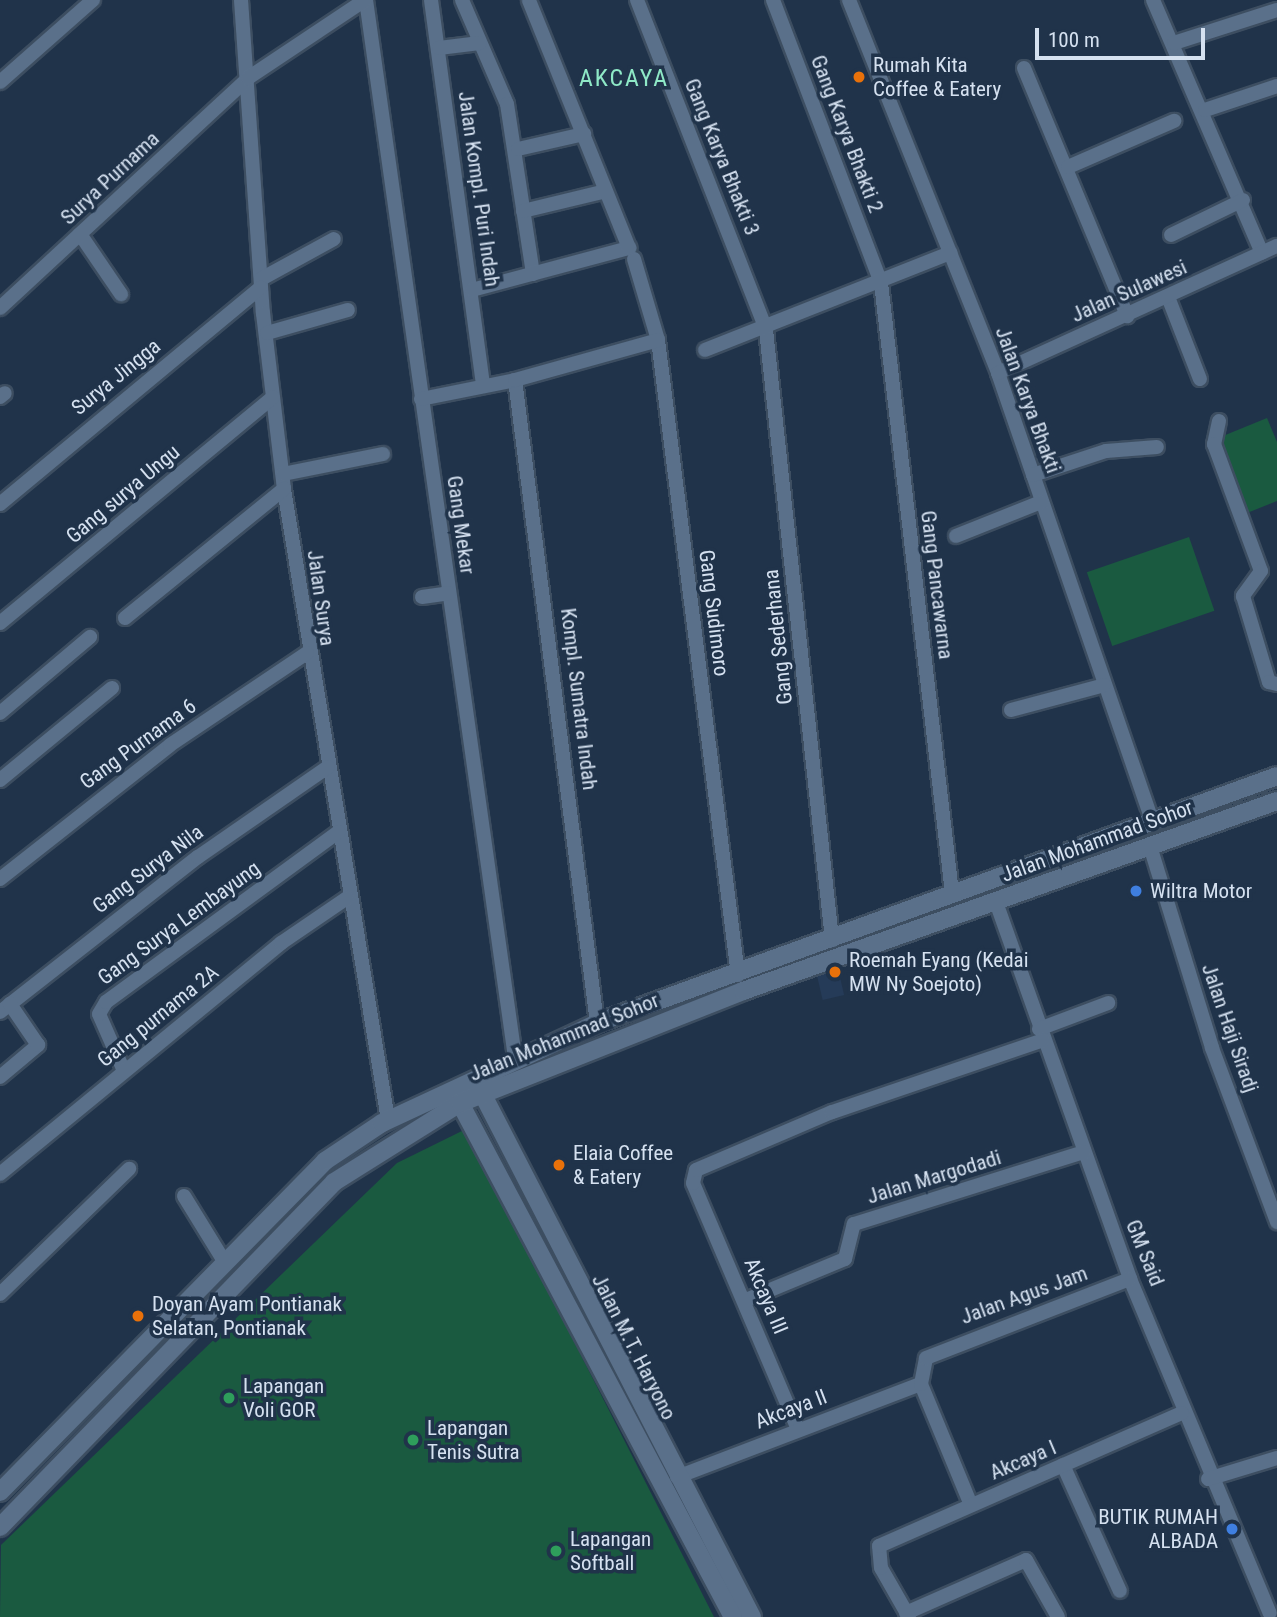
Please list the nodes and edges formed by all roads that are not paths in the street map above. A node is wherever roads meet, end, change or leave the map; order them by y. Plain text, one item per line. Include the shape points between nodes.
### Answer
1 (93, 0) edge
2 (241, 0) edge
3 (366, 0) edge
4 (431, 0) edge
5 (462, 0) edge
6 (529, 0) edge
7 (637, 0) edge
8 (775, 0) edge
9 (849, 0) edge
10 (1153, 0) edge
11 (1277, 10) edge
12 (480, 43) junction
13 (1174, 43) junction
14 (439, 48) junction
15 (1024, 68) dead end
16 (248, 78) junction
17 (0, 82) edge
18 (1277, 86) edge
19 (1205, 110) junction
20 (1174, 121) dead end
21 (584, 134) junction
22 (518, 149) junction
23 (1068, 167) junction
24 (606, 191) junction
25 (1244, 200) junction
26 (523, 211) junction
27 (80, 234) junction
28 (1171, 235) dead end
29 (334, 239) dead end
30 (1277, 246) edge
31 (950, 253) junction
32 (1262, 253) junction
33 (631, 254) junction
34 (533, 274) junction
35 (261, 283) junction
36 (881, 283) junction
37 (472, 290) junction
38 (121, 295) dead end
39 (1168, 297) junction
40 (0, 308) edge
41 (348, 310) dead end
42 (1127, 316) junction
43 (766, 330) junction
44 (267, 333) junction
45 (658, 340) junction
46 (705, 350) dead end
47 (998, 373) junction
48 (1200, 379) dead end
49 (515, 380) junction
50 (482, 384) junction
51 (273, 397) junction
52 (421, 398) junction
53 (1219, 421) dead end
54 (1157, 447) dead end
55 (383, 454) dead end
56 (1032, 475) junction
57 (284, 481) junction
58 (1041, 502) junction
59 (0, 504) edge
60 (956, 536) dead end
61 (449, 593) junction
62 (422, 597) dead end
63 (125, 618) dead end
64 (0, 624) edge
65 (90, 637) dead end
66 (307, 653) junction
67 (1277, 684) edge
68 (1104, 685) junction
69 (112, 688) dead end
70 (1011, 710) dead end
71 (0, 713) edge
72 (328, 767) junction
73 (1277, 776) edge
74 (0, 780) edge
75 (1277, 801) edge
76 (1152, 821) junction
77 (338, 832) junction
78 (1150, 846) junction
79 (1058, 855) junction
80 (1069, 875) junction
81 (0, 879) edge
82 (951, 893) junction
83 (347, 898) junction
84 (996, 902) junction
85 (832, 940) junction
86 (737, 975) junction
87 (662, 999) junction
88 (1108, 1003) dead end
89 (5, 1008) edge
90 (670, 1019) junction
91 (597, 1023) junction
92 (1041, 1035) junction
93 (514, 1057) junction
94 (124, 1071) junction
95 (0, 1077) edge
96 (482, 1093) junction
97 (460, 1103) junction
98 (388, 1120) junction
99 (1084, 1152) junction
100 (325, 1161) junction
101 (129, 1169) dead end
102 (0, 1174) edge
103 (334, 1182) junction
104 (184, 1196) dead end
105 (522, 1199) junction
106 (1277, 1222) edge
107 (223, 1259) junction
108 (1130, 1279) junction
109 (0, 1294) edge
110 (746, 1300) junction
111 (145, 1343) junction
112 (159, 1358) junction
113 (610, 1365) junction
114 (922, 1384) junction
115 (1182, 1413) junction
116 (797, 1427) junction
117 (1277, 1458) edge
118 (1063, 1465) junction
119 (677, 1477) junction
120 (1208, 1479) junction
121 (0, 1492) edge
122 (971, 1505) junction
123 (0, 1527) edge
124 (716, 1570) junction
125 (1121, 1591) dead end
126 (1270, 1613) edge
127 (908, 1615) edge
128 (733, 1617) edge
129 (751, 1617) edge
130 (1058, 1617) edge

1 - 17 street
2 - 16 street, Jalan Surya
3 - 16 street, Surya Purnama
3 - 52 street, Gang Mekar
4 - 14 street, Jalan Kompl. Puri Indah
5 - 12 street
6 - 21 street, Gang Sudimoro
7 - 43 street, Gang Karya Bhakti 3
8 - 36 street, Gang Karya Bhakti 2
9 - 31 street, Jalan Karya Bhakti
10 - 13 street
11 - 13 street
12 - 14 street
12 - 22 street via 505,97
13 - 19 street
14 - 37 street, Jalan Kompl. Puri Indah
15 - 23 street
16 - 27 street, Surya Purnama
16 - 35 street, Jalan Surya
18 - 19 street
19 - 25 street
20 - 23 street
21 - 22 street
21 - 24 street, Gang Sudimoro
22 - 26 street
23 - 42 street
24 - 26 street
24 - 33 street, Gang Sudimoro
25 - 28 street
25 - 32 street
26 - 34 street
27 - 38 street
27 - 40 street, Surya Purnama
29 - 35 street, Surya Jingga
30 - 32 street, Jalan Sulawesi
31 - 36 street
31 - 47 street, Jalan Karya Bhakti
32 - 39 street, Jalan Sulawesi
33 - 34 street
33 - 45 street, Gang Sudimoro
34 - 37 street
35 - 44 street, Jalan Surya
35 - 59 street, Surya Jingga
36 - 43 street
36 - 82 street, Gang Pancawarna
37 - 50 street, Jalan Kompl. Puri Indah
39 - 42 street, Jalan Sulawesi
39 - 48 street
41 - 44 street
42 - 47 street, Jalan Sulawesi
43 - 46 street
43 - 85 street, Gang Sederhana
44 - 51 street, Jalan Surya
45 - 49 street
45 - 86 street, Gang Sudimoro
47 - 56 street, Jalan Karya Bhakti
49 - 50 street
49 - 91 street, Kompl. Sumatra Indah
50 - 52 street
51 - 57 street, Jalan Surya
51 - 64 street, Gang surya Ungu
52 - 61 street, Gang Mekar
53 - 67 street via 1214,444 1261,571 1243,596 1269,682
54 - 56 street via 1106,451
55 - 57 street
56 - 58 street, Jalan Karya Bhakti
57 - 63 street
57 - 66 street, Jalan Surya
58 - 60 street
58 - 68 street, Jalan Karya Bhakti
61 - 62 street
61 - 93 street, Gang Mekar
65 - 71 street
66 - 72 street, Jalan Surya
66 - 81 street, Gang Purnama 6 via 170,745
68 - 70 street
68 - 76 street, Jalan Karya Bhakti
69 - 74 street
72 - 77 street, Jalan Surya
72 - 89 street, Gang Surya Nila via 198,856
73 - 76 street, Jalan Mohammad Sohor
75 - 78 street, Jalan Mohammad Sohor
76 - 79 street, Jalan Mohammad Sohor
77 - 83 street, Jalan Surya
77 - 94 street, Gang Surya Lembayung via 106,1002 99,1014
78 - 80 street, Jalan Mohammad Sohor
78 - 106 street, Jalan Haji Siradj via 1212,1048
79 - 80 street
79 - 82 street, Jalan Mohammad Sohor
80 - 84 street, Jalan Mohammad Sohor
82 - 85 street, Jalan Mohammad Sohor
83 - 94 street, Gang purnama 2A
83 - 98 street, Jalan Surya
84 - 90 street, Jalan Mohammad Sohor
84 - 92 street, GM Said
85 - 86 street, Jalan Mohammad Sohor
86 - 87 street, Jalan Mohammad Sohor
87 - 90 street
87 - 91 street, Jalan Mohammad Sohor
88 - 92 street
89 - 95 street via 38,1045
90 - 96 street, Jalan Mohammad Sohor
91 - 93 street, Jalan Mohammad Sohor
92 - 99 street, GM Said
92 - 110 street, Akcaya III via 754,1142 696,1170 693,1183
93 - 98 street, Jalan Mohammad Sohor
94 - 102 street, Gang purnama 2A
96 - 97 street, Jalan Mohammad Sohor
96 - 105 street, Jalan M.T. Haryono
97 - 103 street, Jalan Mohammad Sohor
97 - 105 street
98 - 100 street, Jalan Mohammad Sohor
99 - 108 street, GM Said
99 - 110 street, Jalan Margodadi via 854,1224 845,1258
100 - 103 street
100 - 107 street, Jalan Mohammad Sohor
101 - 109 street
103 - 112 street, Jalan Mohammad Sohor
104 - 107 street
105 - 113 street, Jalan M.T. Haryono
107 - 111 street, Jalan Mohammad Sohor
108 - 114 street, Jalan Agus Jam via 932,1351 922,1365
108 - 115 street, GM Said
110 - 116 street, Akcaya III
111 - 112 street
111 - 121 street, Jalan Mohammad Sohor
112 - 123 street, Jalan Mohammad Sohor
113 - 119 street, Jalan M.T. Haryono
113 - 124 street
114 - 116 street, Akcaya II
114 - 122 street
115 - 118 street, Akcaya I
115 - 120 street, GM Said
116 - 119 street, Akcaya II
117 - 120 street
118 - 122 street, Akcaya I
118 - 125 street
119 - 124 street, Jalan M.T. Haryono
120 - 126 street, GM Said
122 - 127 street, Akcaya I via 881,1545 881,1567
124 - 128 street
124 - 129 street, Jalan M.T. Haryono
127 - 130 street via 1026,1560

